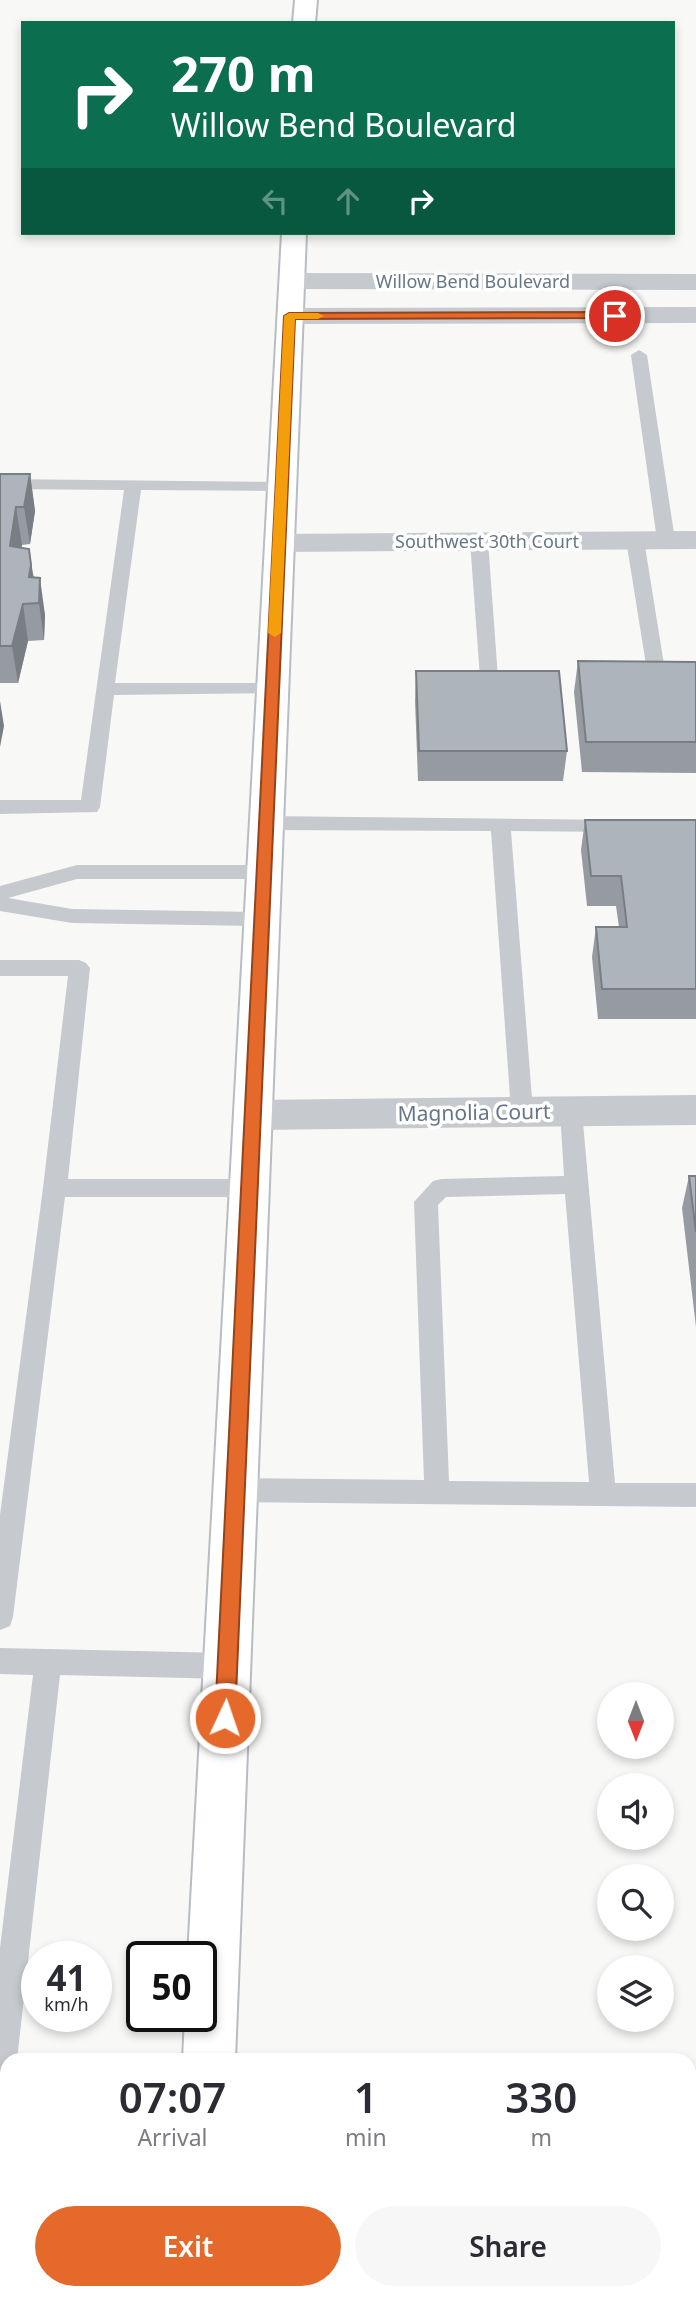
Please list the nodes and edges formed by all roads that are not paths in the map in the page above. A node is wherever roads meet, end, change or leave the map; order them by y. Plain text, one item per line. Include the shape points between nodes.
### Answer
1 (306, 0) edge
2 (304, 21) edge
3 (295, 235) edge
4 (292, 281) junction
5 (696, 282) edge
6 (696, 315) edge
7 (289, 316) junction
8 (639, 355) dead end
9 (0, 484) edge
10 (133, 485) junction
11 (282, 486) junction
12 (635, 540) junction
13 (666, 540) junction
14 (696, 540) edge
15 (479, 541) junction
16 (279, 542) junction
17 (657, 677) edge
18 (489, 678) edge
19 (272, 689) junction
20 (105, 690) junction
21 (0, 807) edge
22 (267, 823) junction
23 (500, 824) junction
24 (631, 825) edge
25 (264, 872) junction
26 (0, 893) edge
27 (0, 904) edge
28 (262, 919) junction
29 (0, 968) edge
30 (696, 1110) edge
31 (522, 1111) junction
32 (571, 1111) junction
33 (253, 1115) junction
34 (576, 1185) junction
35 (55, 1188) junction
36 (249, 1188) junction
37 (235, 1490) junction
38 (437, 1492) junction
39 (603, 1494) junction
40 (696, 1494) edge
41 (7, 1502) edge
42 (0, 1616) edge
43 (0, 1661) edge
44 (48, 1662) junction
45 (228, 1666) junction
46 (3, 2053) edge
47 (209, 2053) edge

1 - 2 main road
3 - 4 main road
4 - 5 street, Willow Bend Boulevard
4 - 7 main road
6 - 7 street, Willow Bend Boulevard
7 - 11 main road
8 - 13 lane
9 - 10 lane
10 - 11 lane
10 - 20 lane
11 - 16 main road
12 - 13 street, Southwest 30th Court
12 - 15 street, Southwest 30th Court
12 - 17 lane
13 - 14 street, Southwest 30th Court
15 - 16 street, Southwest 30th Court
15 - 18 lane
16 - 19 main road
19 - 20 lane
19 - 22 main road
20 - 21 lane via 90,807
22 - 23 lane
22 - 25 main road
23 - 24 lane
23 - 31 lane
25 - 26 lane via 77,872
25 - 28 main road
27 - 28 lane via 72,916
28 - 33 main road
29 - 35 lane via 79,968
30 - 32 street, Magnolia Court
31 - 32 street, Magnolia Court
31 - 33 street, Magnolia Court
32 - 34 lane
33 - 36 main road
34 - 38 lane via 440,1188 426,1202
34 - 39 lane
35 - 36 lane
35 - 41 lane
36 - 37 main road
37 - 38 lane
37 - 45 main road
38 - 39 lane
39 - 40 lane
41 - 42 lane
43 - 44 lane
44 - 45 lane
44 - 46 lane
45 - 47 main road

